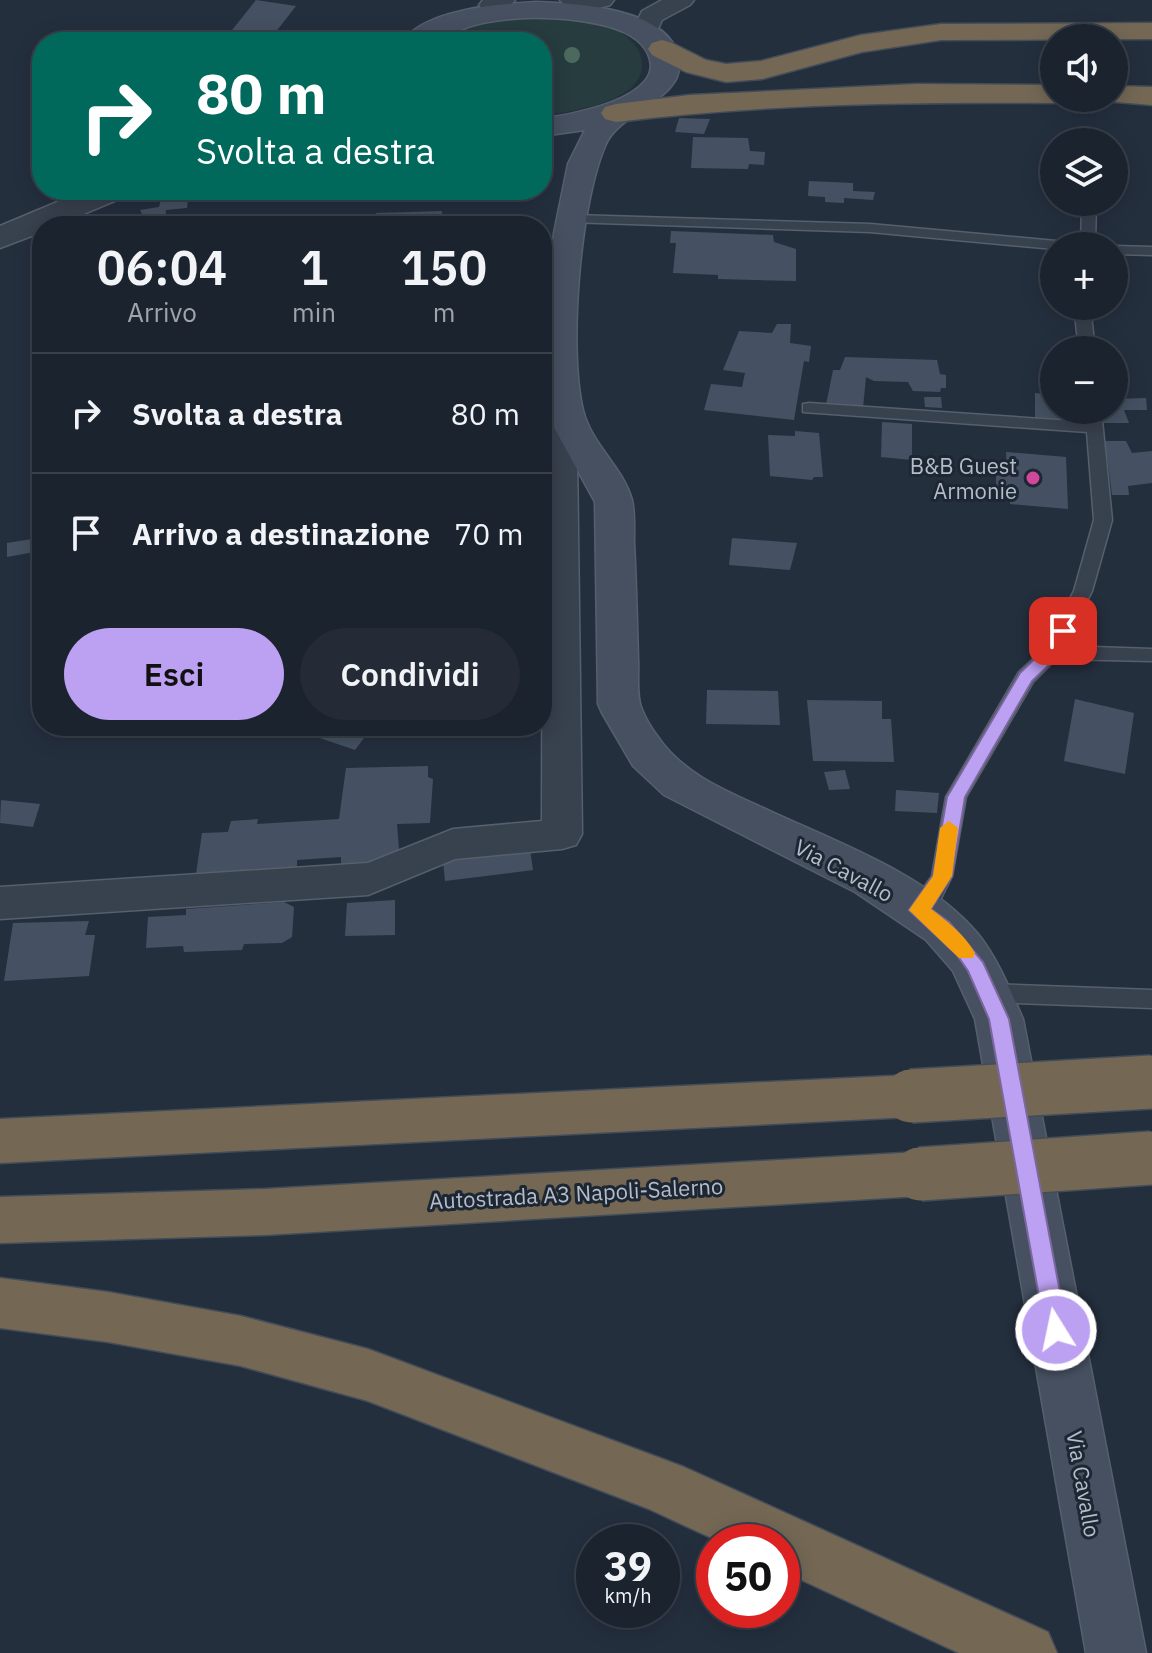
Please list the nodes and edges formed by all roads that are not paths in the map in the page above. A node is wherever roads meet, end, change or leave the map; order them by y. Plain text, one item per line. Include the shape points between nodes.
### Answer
1 (681, 0) edge
2 (584, 1) edge
3 (497, 2) edge
4 (1152, 31) edge
5 (429, 32) edge
6 (654, 40) junction
7 (1040, 51) edge
8 (1128, 51) edge
9 (1152, 51) edge
10 (792, 64) junction
11 (1040, 94) edge
12 (1128, 95) edge
13 (1152, 96) edge
14 (616, 113) junction
15 (552, 126) edge
16 (552, 144) edge
17 (89, 200) edge
18 (576, 202) junction
19 (52, 216) edge
20 (32, 224) edge
21 (0, 238) edge
22 (1040, 244) edge
23 (1128, 250) edge
24 (1152, 251) edge
25 (809, 408) dead end
26 (1040, 417) edge
27 (568, 421) junction
28 (1094, 424) edge
29 (1052, 652) junction
30 (1152, 655) edge
31 (0, 903) edge
32 (918, 910) junction
33 (989, 993) junction
34 (1152, 999) edge
35 (1152, 1082) edge
36 (0, 1141) edge
37 (1152, 1158) edge
38 (0, 1220) edge
39 (0, 1303) edge
40 (1016, 1648) edge
41 (1116, 1653) edge

1 - 6 street via 651,16
2 - 3 main road
2 - 6 main road via 629,19
3 - 5 main road
4 - 10 highway via 941,32 861,44
6 - 10 highway via 696,66 726,73
6 - 14 main road via 665,67 659,82 645,98
7 - 10 highway via 899,53
8 - 9 highway
11 - 14 highway via 917,93 690,104
12 - 13 highway
14 - 15 main road
14 - 18 main road, Via Cavallo via 592,142
16 - 18 main road via 563,152
17 - 19 street
18 - 22 lane
18 - 27 main road, Via Cavallo via 562,323
20 - 21 street
23 - 24 lane
25 - 26 lane
27 - 31 street via 560,454 562,834 453,844 368,879
27 - 32 main road, Via Cavallo via 614,502 619,704 643,749 685,788
28 - 29 lane via 1103,520 1083,591
29 - 30 lane
29 - 32 lane via 1026,677 956,797 942,876
32 - 33 main road, Via Cavallo via 963,949
33 - 34 lane
33 - 41 main road, Via Cavallo via 999,1019
35 - 36 highway, bridge
37 - 38 highway, Autostrada A3 Napoli-Salerno, bridge via 265,1212
39 - 40 highway via 241,1341 368,1375 664,1487

